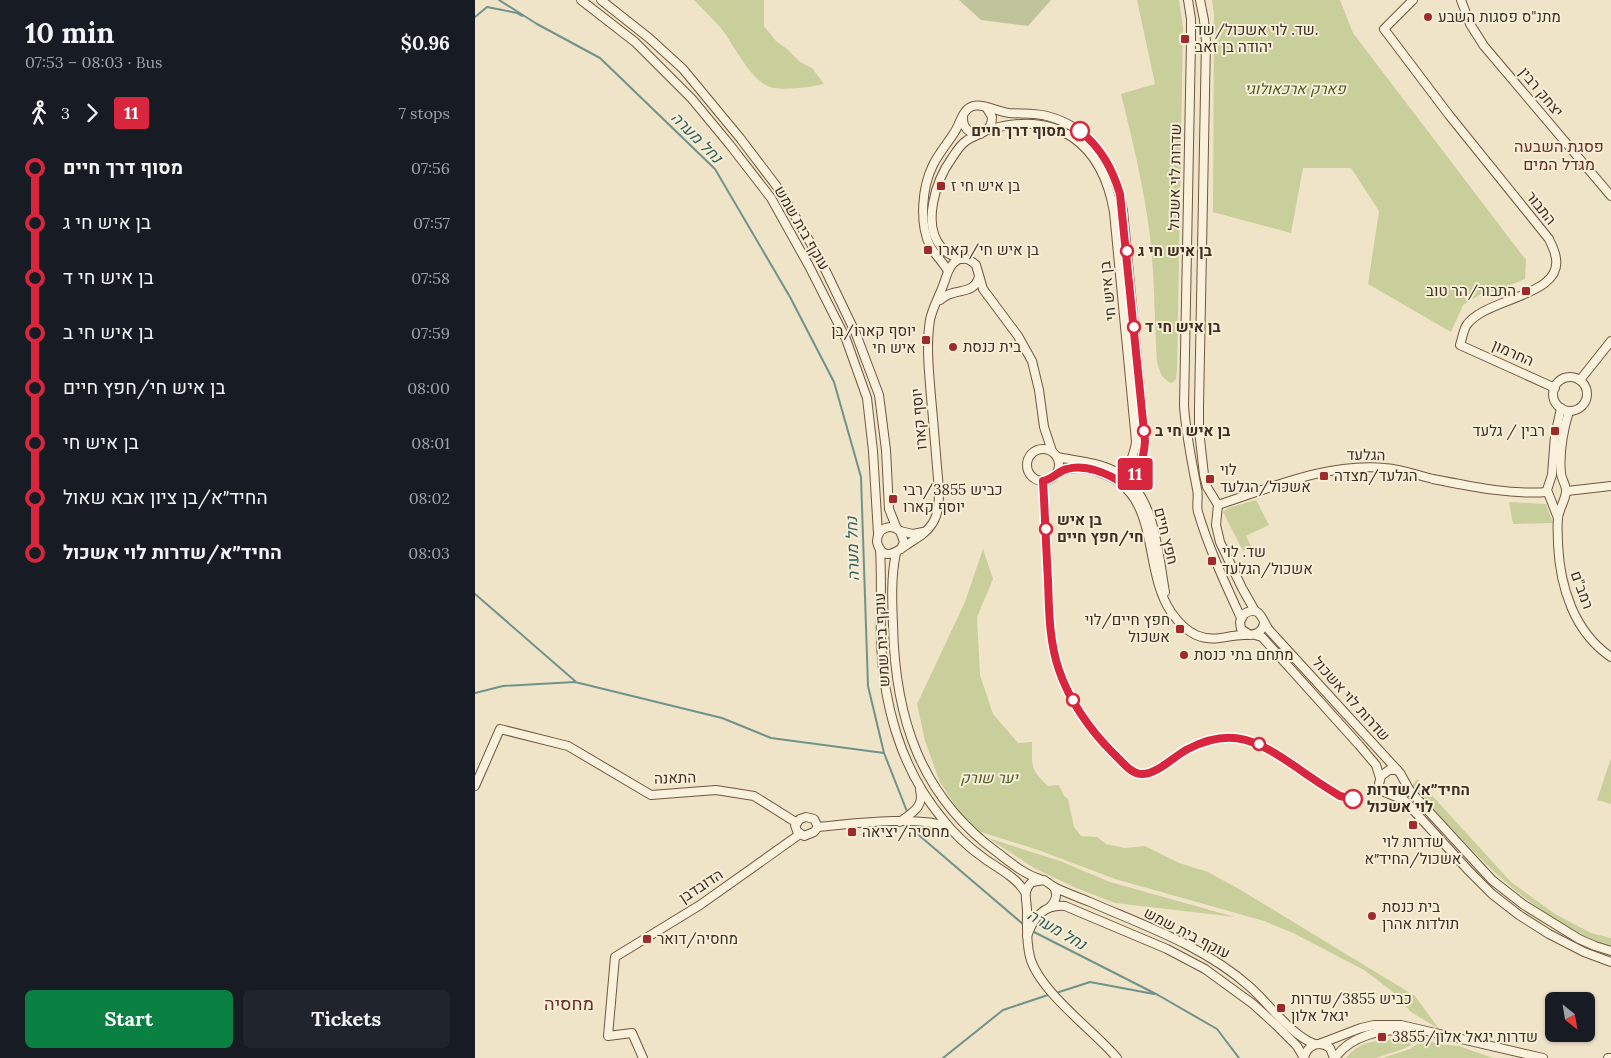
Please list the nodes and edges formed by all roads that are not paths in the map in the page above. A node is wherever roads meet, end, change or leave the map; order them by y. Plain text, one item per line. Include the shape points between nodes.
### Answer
1 (581, 0) edge
2 (601, 0) edge
3 (1188, 0) edge
4 (1200, 0) edge
5 (1413, 0) edge
6 (1461, 0) edge
7 (984, 106) junction
8 (963, 118) junction
9 (988, 130) junction
10 (979, 134) junction
11 (1611, 196) edge
12 (962, 259) junction
13 (948, 272) junction
14 (979, 275) junction
15 (964, 290) junction
16 (987, 296) junction
17 (935, 304) junction
18 (1611, 341) edge
19 (1460, 345) joint
20 (1580, 380) junction
21 (1555, 388) junction
22 (1565, 409) junction
23 (1043, 427) junction
24 (1039, 450) junction
25 (1054, 454) junction
26 (1057, 473) junction
27 (1125, 480) junction
28 (1611, 486) edge
29 (1548, 488) junction
30 (1565, 491) junction
31 (1552, 499) junction
32 (1216, 502) junction
33 (1198, 504) junction
34 (1200, 516) junction
35 (1216, 516) junction
36 (1558, 518) junction
37 (899, 530) junction
38 (927, 530) junction
39 (878, 534) junction
40 (880, 549) junction
41 (898, 551) junction
42 (1255, 611) junction
43 (1241, 620) junction
44 (1264, 623) junction
45 (1253, 635) junction
46 (1221, 638) junction
47 (1611, 657) edge
48 (1397, 770) junction
49 (1379, 778) junction
50 (1404, 781) junction
51 (919, 783) junction
52 (475, 786) edge
53 (1394, 795) junction
54 (900, 822) junction
55 (797, 823) junction
56 (818, 827) junction
57 (950, 828) junction
58 (800, 834) junction
59 (1040, 879) junction
60 (1055, 887) junction
61 (1025, 892) junction
62 (1027, 902) junction
63 (1050, 908) junction
64 (1042, 911) junction
65 (1027, 936) junction
66 (1611, 951) edge
67 (1611, 962) edge
68 (1440, 1034) junction
69 (1317, 1044) junction
70 (643, 1058) edge
71 (1117, 1058) edge
72 (1304, 1058) edge
73 (1334, 1058) edge
74 (1543, 1058) edge

1 - 39 main road, עוקף בית שמש via 635,42 692,99 771,198 809,266 845,339 867,398
2 - 37 main road, עוקף בית שמש via 683,69 781,192 821,261 856,334 879,396 889,509
3 - 33 main road, שדרות לוי אשכול via 1191,41 1184,406
4 - 32 main road, שדרות לוי אשכול via 1206,41 1199,430 1207,487
5 - 19 main road, התבור via 1384,30 1549,239 1556,255 1555,269 1548,281 1537,290 1492,306 1476,316 1467,326
6 - 11 main road, יצחק רבין via 1470,24 1484,46
7 - 8 main road via 970,106
7 - 9 main road via 992,117
7 - 27 main road, בן איש חי via 1002,112 1045,115 1077,129 1096,147 1116,180 1123,211 1145,441 1141,463
8 - 10 main road via 967,130
8 - 13 main road via 933,166 924,193 925,231 929,244
9 - 10 main road
9 - 27 main road, בן איש חי via 1027,123 1054,128 1071,137 1089,153 1107,183 1114,212 1136,441
10 - 12 main road via 967,140 948,164 933,206 935,237 948,254
12 - 13 main road via 953,263
12 - 14 main road via 976,265
13 - 15 main road via 950,283
13 - 17 main road, יוסף קארו
14 - 15 main road via 976,284
14 - 16 main road
15 - 16 main road
15 - 17 main road via 950,292
16 - 23 main road via 1018,336 1033,362
17 - 38 main road, יוסף קארו via 928,342 939,503
18 - 20 main road
19 - 21 main road, החרמון
20 - 21 main road via 1572,377 1563,379
20 - 22 main road via 1587,391 1586,400 1579,408
21 - 22 main road via 1555,401
22 - 29 main road via 1555,436
22 - 30 main road via 1561,471
23 - 24 main road
23 - 25 main road
24 - 25 main road via 1045,449
24 - 26 main road via 1028,460 1030,474 1043,481
25 - 26 main road via 1059,464
25 - 27 main road via 1115,471
26 - 27 main road, חפץ חיים via 1067,468 1084,467
27 - 46 main road, חפץ חיים via 1144,520 1161,594 1174,617 1195,634
28 - 30 main road
29 - 30 main road, הגלעד via 1558,481
29 - 31 main road, רמב"ם
29 - 32 main road, הגלעד via 1528,493 1435,479 1388,468 1355,466 1332,469
30 - 31 main road via 1559,500
30 - 36 main road, רמב"ם
31 - 36 main road, רמב"ם
32 - 33 main road via 1203,499
32 - 35 main road via 1219,509
33 - 34 main road
34 - 35 main road via 1206,520
34 - 43 main road via 1208,546
35 - 42 main road via 1220,542
36 - 47 main road, רמב"ם via 1559,563 1564,589 1575,616 1590,639
37 - 38 main road via 913,534
37 - 39 main road via 888,527
37 - 41 main road via 904,542
38 - 41 main road, יוסף קארו
39 - 40 main road
40 - 41 main road via 885,553
40 - 51 main road, עוקף בית שמש via 881,659 887,701 898,741
41 - 59 main road, עוקף בית שמש via 892,578 894,658 899,699 917,754 939,794 963,824 1009,861
42 - 43 main road via 1247,612
42 - 44 main road via 1262,616
43 - 45 main road via 1241,629
43 - 46 main road via 1234,632
44 - 45 main road via 1261,630
44 - 48 main road, שדרות לוי אשכול
45 - 46 main road, חפץ חיים
45 - 49 main road, שדרות לוי אשכול via 1262,637 1353,738 1376,765
48 - 49 main road via 1386,771
48 - 50 main road
49 - 53 main road via 1382,791
50 - 53 main road via 1400,791
50 - 66 main road via 1410,792 1492,880 1523,905 1579,939
51 - 54 main road via 922,794 919,806
51 - 57 main road, עוקף בית שמש
52 - 55 main road, התאנה via 500,730 568,746 651,795 716,790 755,796
53 - 67 main road via 1404,800 1492,894 1519,915 1549,934
54 - 56 main road
54 - 57 main road via 934,822
55 - 56 main road via 806,817 814,819
55 - 58 main road via 795,828
56 - 58 main road via 811,834
57 - 61 main road, עוקף בית שמש via 1016,881
58 - 70 main road, הדובדבן via 700,905 615,957 608,1036 632,1033
59 - 60 main road
59 - 61 main road via 1032,882
60 - 63 main road via 1057,896
60 - 69 main road, עוקף בית שמש via 1212,958 1259,995 1302,1039
61 - 62 main road
62 - 64 main road via 1033,909
62 - 65 main road
63 - 64 main road
63 - 72 main road, עוקף בית שמש via 1065,906 1167,949 1205,969 1253,1004 1297,1046
64 - 65 main road
65 - 71 main road via 1032,963 1040,979
68 - 69 main road via 1401,1025 1374,1025
68 - 73 main road via 1400,1030 1377,1033 1354,1041
68 - 74 main road
69 - 72 main road via 1307,1049
69 - 73 main road, עוקף בית שמש via 1330,1048

